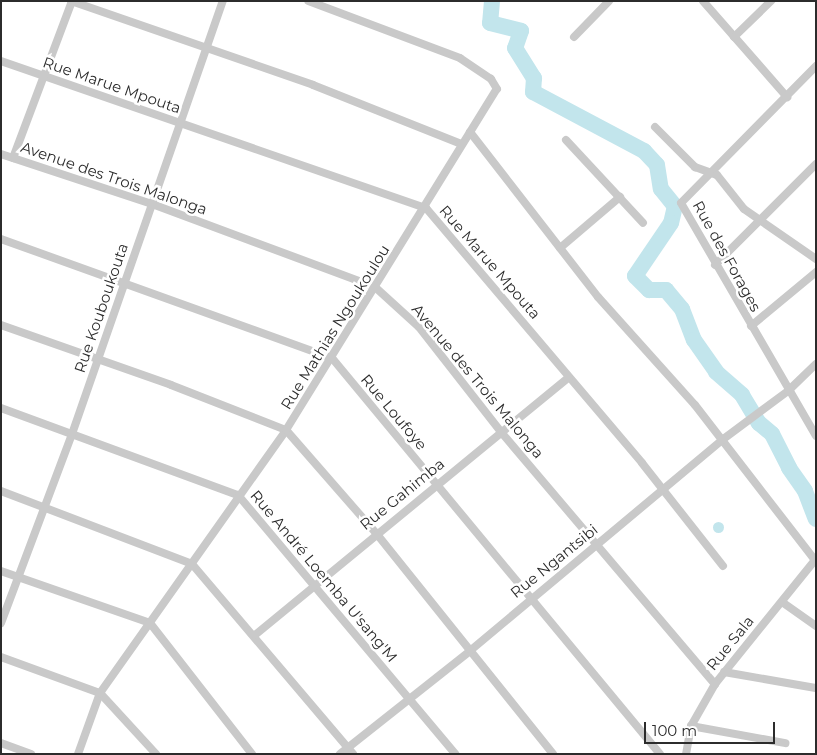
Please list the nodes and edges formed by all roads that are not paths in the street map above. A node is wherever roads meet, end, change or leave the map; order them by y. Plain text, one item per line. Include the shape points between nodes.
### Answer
1 (71, 1) edge
2 (223, 1) edge
3 (308, 1) edge
4 (609, 1) edge
5 (703, 1) edge
6 (771, 1) edge
7 (574, 37) dead end
8 (734, 37) junction
9 (206, 48) junction
10 (1, 61) edge
11 (816, 66) edge
12 (45, 77) junction
13 (787, 97) junction
14 (181, 124) junction
15 (655, 127) dead end
16 (470, 132) junction
17 (566, 140) dead end
18 (462, 144) junction
19 (1, 154) edge
20 (13, 158) junction
21 (816, 164) edge
22 (710, 171) junction
23 (620, 197) junction
24 (152, 204) junction
25 (426, 208) junction
26 (758, 219) junction
27 (643, 223) dead end
28 (1, 239) edge
29 (560, 248) junction
30 (816, 259) edge
31 (714, 265) junction
32 (816, 272) edge
33 (124, 284) junction
34 (376, 287) junction
35 (1, 326) edge
36 (751, 326) junction
37 (332, 358) junction
38 (97, 360) junction
39 (816, 364) edge
40 (569, 378) junction
41 (788, 391) junction
42 (1, 408) edge
43 (286, 430) junction
44 (501, 432) junction
45 (72, 434) junction
46 (816, 436) edge
47 (722, 440) junction
48 (437, 484) junction
49 (661, 490) junction
50 (1, 491) edge
51 (238, 495) junction
52 (43, 506) junction
53 (376, 533) junction
54 (596, 544) junction
55 (815, 560) edge
56 (192, 564) junction
57 (723, 566) dead end
58 (1, 571) edge
59 (16, 577) junction
60 (314, 584) junction
61 (530, 599) junction
62 (782, 602) junction
63 (1, 623) edge
64 (150, 623) junction
65 (816, 626) edge
66 (255, 635) junction
67 (471, 650) junction
68 (1, 657) edge
69 (724, 672) junction
70 (715, 684) junction
71 (816, 688) edge
72 (100, 693) junction
73 (409, 698) junction
74 (692, 726) junction
75 (1, 743) edge
76 (785, 743) dead end
77 (351, 751) edge
78 (31, 754) edge
79 (78, 754) edge
80 (156, 754) edge
81 (252, 754) edge
82 (340, 754) edge
83 (455, 754) edge
84 (553, 754) edge
85 (660, 754) edge
86 (686, 754) edge

1 - 9 street
1 - 12 street
2 - 9 street, Rue Kouboukouta
3 - 16 street, Rue Mathias Ngoukoulou via 460,58 491,79 496,85 496,94
4 - 7 street
5 - 8 street
6 - 8 street
8 - 13 street
9 - 14 street, Rue Kouboukouta
9 - 18 street via 313,85
10 - 12 street, Rue Marue Mpouta
11 - 13 street, Rue des Forages
12 - 14 street, Rue Marue Mpouta
12 - 20 street
13 - 22 street, Rue des Forages
14 - 24 street, Rue Kouboukouta
14 - 25 street, Rue Marue Mpouta
15 - 22 street via 695,167
16 - 18 street, Rue Mathias Ngoukoulou
16 - 29 street
17 - 23 street
18 - 25 street, Rue Mathias Ngoukoulou
19 - 20 street, Avenue des Trois Malonga
20 - 24 street, Avenue des Trois Malonga
21 - 26 street
22 - 26 street
22 - 31 street, Rue des Forages via 681,203
23 - 27 street
23 - 29 street
24 - 33 street, Rue Kouboukouta
24 - 34 street, Avenue des Trois Malonga
25 - 34 street, Rue Mathias Ngoukoulou
25 - 40 street, Rue Marue Mpouta
26 - 30 street
26 - 31 street
28 - 33 street
29 - 47 street via 598,297 695,404
31 - 36 street, Rue des Forages
32 - 36 street
33 - 37 street
33 - 38 street, Rue Kouboukouta
34 - 37 street, Rue Mathias Ngoukoulou
34 - 44 street, Avenue des Trois Malonga via 419,327
35 - 38 street
36 - 41 street, Rue des Forages
37 - 43 street, Rue Mathias Ngoukoulou
37 - 48 street, Rue Loufoye
38 - 43 street
38 - 45 street, Rue Kouboukouta
39 - 41 street, Rue Ngantsibi
40 - 44 street, Rue Gahimba
40 - 49 street, Rue Marue Mpouta
41 - 46 street, Rue des Forages
41 - 47 street, Rue Ngantsibi
42 - 45 street, Rue André Loemba U'sang'M
43 - 51 street, Rue Mathias Ngoukoulou
43 - 53 street
44 - 48 street, Rue Gahimba
44 - 54 street, Avenue des Trois Malonga
45 - 51 street, Rue André Loemba U'sang'M
45 - 52 street, Rue Kouboukouta
47 - 49 street, Rue Ngantsibi
47 - 55 street
48 - 53 street, Rue Gahimba
48 - 61 street, Rue Loufoye
49 - 54 street, Rue Ngantsibi
49 - 57 street, Rue Marue Mpouta
50 - 52 street
51 - 56 street, Rue Mathias Ngoukoulou
51 - 60 street, Rue André Loemba U'sang'M
52 - 56 street
52 - 59 street, Rue Kouboukouta
53 - 60 street, Rue Gahimba
53 - 67 street
54 - 61 street, Rue Ngantsibi
54 - 70 street, Avenue des Trois Malonga
55 - 62 street, Rue Sala
56 - 64 street, Rue Mathias Ngoukoulou
56 - 66 street
58 - 59 street
59 - 63 street, Rue Kouboukouta
59 - 64 street
60 - 66 street, Rue Gahimba
60 - 73 street, Rue André Loemba U'sang'M
61 - 67 street, Rue Ngantsibi
61 - 85 street, Rue Loufoye
62 - 65 street
62 - 69 street, Rue Sala
64 - 72 street, Rue Mathias Ngoukoulou
64 - 81 street
66 - 77 street
67 - 73 street, Rue Ngantsibi
67 - 84 street
68 - 72 street
69 - 70 street, Rue Sala
69 - 71 street
70 - 74 street, Rue Sala
72 - 79 street, Rue Mathias Ngoukoulou
72 - 80 street
73 - 77 street, Rue Ngantsibi
73 - 83 street, Rue André Loemba U'sang'M
74 - 76 street
74 - 86 street, Rue Sala
75 - 78 street
77 - 82 street, Rue Ngantsibi

